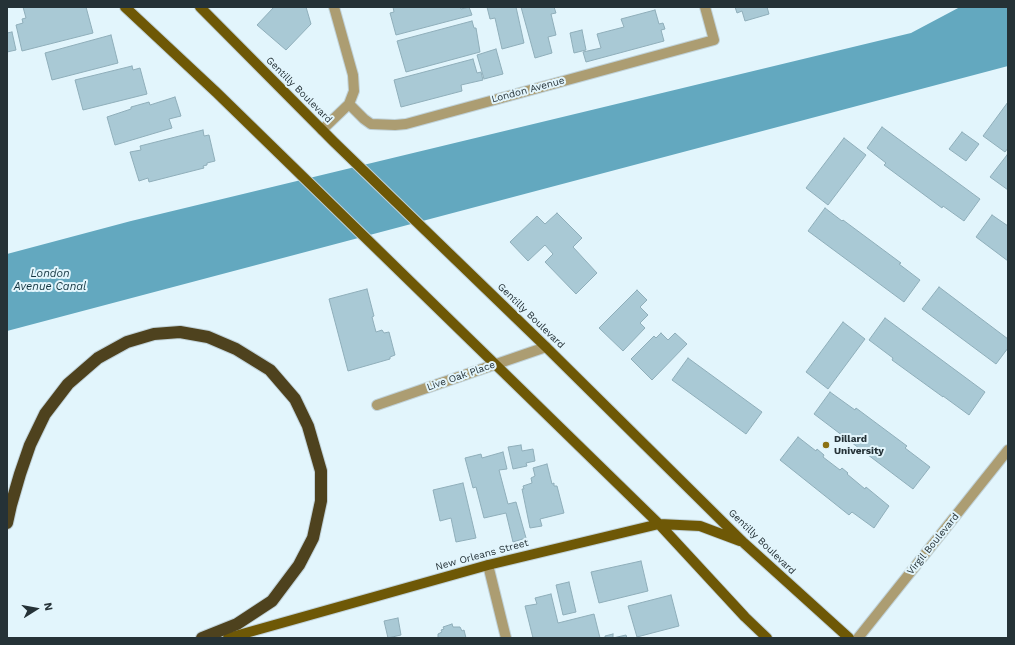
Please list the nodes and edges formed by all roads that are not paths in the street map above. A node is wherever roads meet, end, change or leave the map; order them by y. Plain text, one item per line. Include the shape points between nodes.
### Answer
1 (125, 7) edge
2 (200, 7) edge
3 (334, 7) edge
4 (705, 7) edge
5 (349, 104) junction
6 (322, 130) junction
7 (546, 347) junction
8 (495, 364) junction
9 (377, 405) dead end
10 (1008, 450) edge
11 (7, 523) edge
12 (659, 524) junction
13 (744, 543) junction
14 (488, 564) junction
15 (202, 638) edge
16 (228, 638) edge
17 (506, 638) edge
18 (767, 638) edge
19 (849, 638) edge
20 (858, 638) edge

1 - 8 main road
2 - 6 main road, Gentilly Boulevard
3 - 5 street via 353,75 354,90
4 - 5 street, London Avenue via 714,40 406,124 371,124
5 - 6 street
6 - 7 main road, Gentilly Boulevard
7 - 8 street, Live Oak Place
7 - 13 main road, Gentilly Boulevard
8 - 9 street, Live Oak Place
8 - 12 main road
10 - 20 street, Virgil Boulevard
11 - 15 highway via 30,445 45,414 68,384 98,358 127,342 154,334 180,332 208,337 236,349 270,370 295,399 308,426 322,471 321,501 313,538 299,565 272,601 237,624
12 - 13 main road, New Orleans Street via 700,526
12 - 14 main road, New Orleans Street
12 - 18 main road
13 - 19 main road, Gentilly Boulevard
14 - 16 main road, New Orleans Street
14 - 17 street

